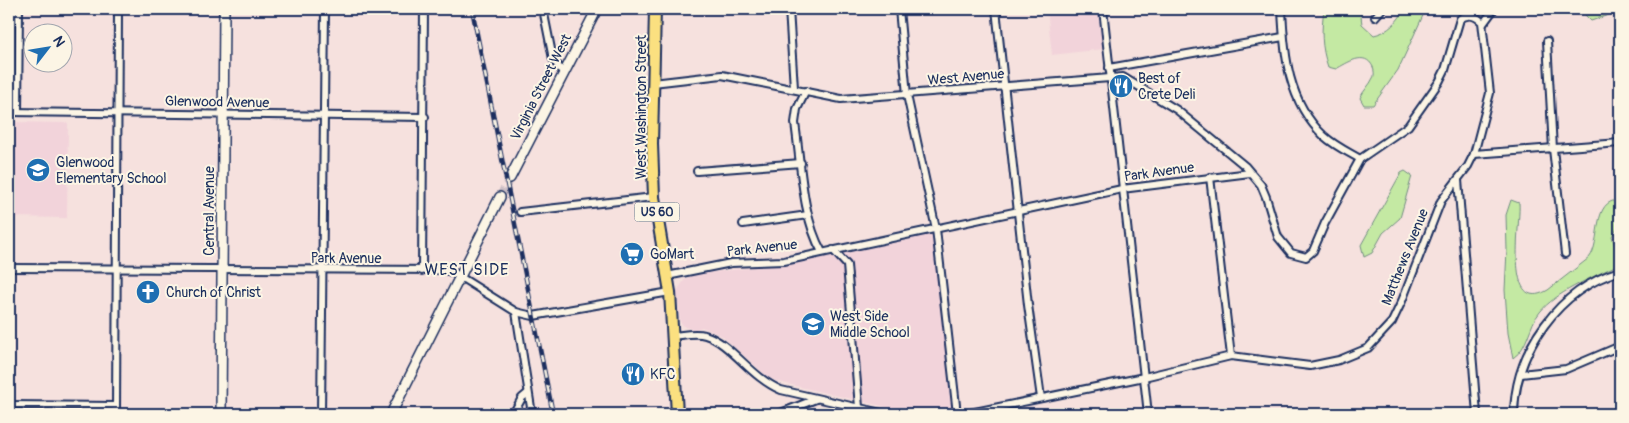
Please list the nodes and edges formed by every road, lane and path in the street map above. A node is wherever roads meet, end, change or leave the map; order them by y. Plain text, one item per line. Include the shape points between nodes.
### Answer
1 (19, 9) edge
2 (118, 9) edge
3 (224, 9) edge
4 (325, 9) edge
5 (424, 9) edge
6 (543, 9) edge
7 (597, 9) edge
8 (655, 9) edge
9 (789, 9) edge
10 (899, 9) edge
11 (996, 9) edge
12 (1103, 9) edge
13 (1282, 9) edge
14 (1382, 9) edge
15 (1494, 9) edge
16 (1375, 18) dead end
17 (1483, 24) junction
18 (1283, 37) junction
19 (1547, 41) dead end
20 (1109, 68) junction
21 (564, 74) junction
22 (1110, 76) junction
23 (654, 82) junction
24 (1005, 86) junction
25 (794, 88) junction
26 (806, 91) junction
27 (907, 95) junction
28 (9, 112) edge
29 (18, 112) junction
30 (118, 114) junction
31 (223, 115) junction
32 (324, 116) junction
33 (425, 117) junction
34 (1620, 143) edge
35 (1554, 148) junction
36 (1474, 154) junction
37 (1360, 159) junction
38 (800, 163) junction
39 (696, 170) dead end
40 (1250, 173) junction
41 (1210, 177) junction
42 (510, 178) tunnel mouth
43 (1458, 180) junction
44 (1122, 189) junction
45 (500, 197) tunnel mouth
46 (654, 197) junction
47 (1018, 211) junction
48 (520, 212) dead end
49 (808, 215) junction
50 (743, 224) dead end
51 (936, 229) junction
52 (833, 250) junction
53 (822, 252) junction
54 (1565, 254) dead end
55 (9, 268) edge
56 (118, 268) junction
57 (223, 269) junction
58 (324, 270) junction
59 (422, 270) junction
60 (1620, 271) edge
61 (668, 276) junction
62 (461, 278) junction
63 (670, 292) junction
64 (516, 312) junction
65 (674, 336) junction
66 (1620, 346) edge
67 (1231, 356) junction
68 (1521, 374) junction
69 (1144, 377) junction
70 (528, 394) junction
71 (1041, 398) junction
72 (817, 399) junction
73 (9, 405) edge
74 (116, 406) junction
75 (859, 407) junction
76 (116, 414) edge
77 (221, 414) edge
78 (320, 414) edge
79 (391, 414) edge
80 (514, 414) edge
81 (532, 414) edge
82 (677, 414) edge
83 (778, 414) edge
84 (886, 414) edge
85 (958, 414) edge
86 (965, 414) edge
87 (1148, 414) edge
88 (1477, 414) edge
89 (1514, 414) edge

1 - 29 street
2 - 30 street
3 - 31 main road, Central Avenue
4 - 32 street
5 - 33 street
6 - 21 street via 553,58
7 - 21 main road, Virginia Street West
8 - 23 main road, West Washington Street / US 60
9 - 25 street
10 - 27 street
11 - 24 street
12 - 20 street
13 - 18 street
14 - 16 street
15 - 17 street
17 - 36 street, Matthews Avenue via 1490,94
17 - 37 street via 1471,15 1464,16 1457,23 1445,70 1416,117
18 - 20 street
18 - 37 street via 1288,76 1305,112 1324,136
19 - 35 street
20 - 22 street
21 - 42 main road, Virginia Street West
22 - 24 street, West Avenue
22 - 40 street, West Avenue via 1123,76 1177,110
22 - 44 street
23 - 25 street, West Avenue via 722,75
23 - 46 main road, West Washington Street / US 60
24 - 27 street, West Avenue
24 - 47 street
25 - 26 street, West Avenue
26 - 27 street, West Avenue via 841,99
26 - 38 street via 798,104 796,118
27 - 51 street
28 - 29 street, Glenwood Avenue
29 - 30 street, Glenwood Avenue
30 - 31 street, Glenwood Avenue
30 - 56 street
31 - 32 street, Glenwood Avenue
31 - 57 main road, Central Avenue
32 - 33 street, Glenwood Avenue
32 - 58 street
33 - 59 street
34 - 35 street
35 - 36 street
35 - 54 street
36 - 43 street, Matthews Avenue
37 - 40 street via 1313,251 1306,257 1291,253 1278,237 1266,197
38 - 39 street
38 - 49 street
40 - 41 street, Park Avenue
41 - 44 street, Park Avenue
41 - 67 street
43 - 67 street, Matthews Avenue via 1441,201 1392,322 1368,348 1339,360 1310,366
43 - 88 street
44 - 47 street, Park Avenue
44 - 69 street
45 - 62 main road
46 - 48 street
46 - 61 main road, West Washington Street / US 60
47 - 51 street, Park Avenue
47 - 71 street
49 - 50 street
49 - 53 street via 814,238
51 - 52 street, Park Avenue
51 - 85 street
52 - 53 street, Park Avenue
52 - 75 street via 847,266
53 - 61 street, Park Avenue via 784,260 731,263
55 - 56 street, Park Avenue
56 - 57 street, Park Avenue
56 - 74 street
57 - 58 street, Park Avenue
57 - 77 main road, Central Avenue
58 - 59 street, Park Avenue
58 - 78 street
59 - 62 street, Park Avenue via 444,270
60 - 68 street via 1583,288 1554,312 1532,348
61 - 63 main road, West Washington Street / US 60
62 - 64 street, Park Avenue
62 - 79 main road
63 - 64 street, Park Avenue via 533,316
63 - 65 main road, West Washington Street / US 60
64 - 70 street
65 - 72 street via 703,334 724,346 765,383
65 - 82 main road, West Washington Street / US 60
66 - 68 street via 1566,369
67 - 69 street, Matthews Avenue
68 - 89 street
69 - 71 street, Matthews Avenue
69 - 87 street
70 - 80 street via 522,398
70 - 81 street
71 - 86 street, Matthews Avenue
72 - 75 street
72 - 83 street
73 - 74 street
74 - 76 street
75 - 84 street

